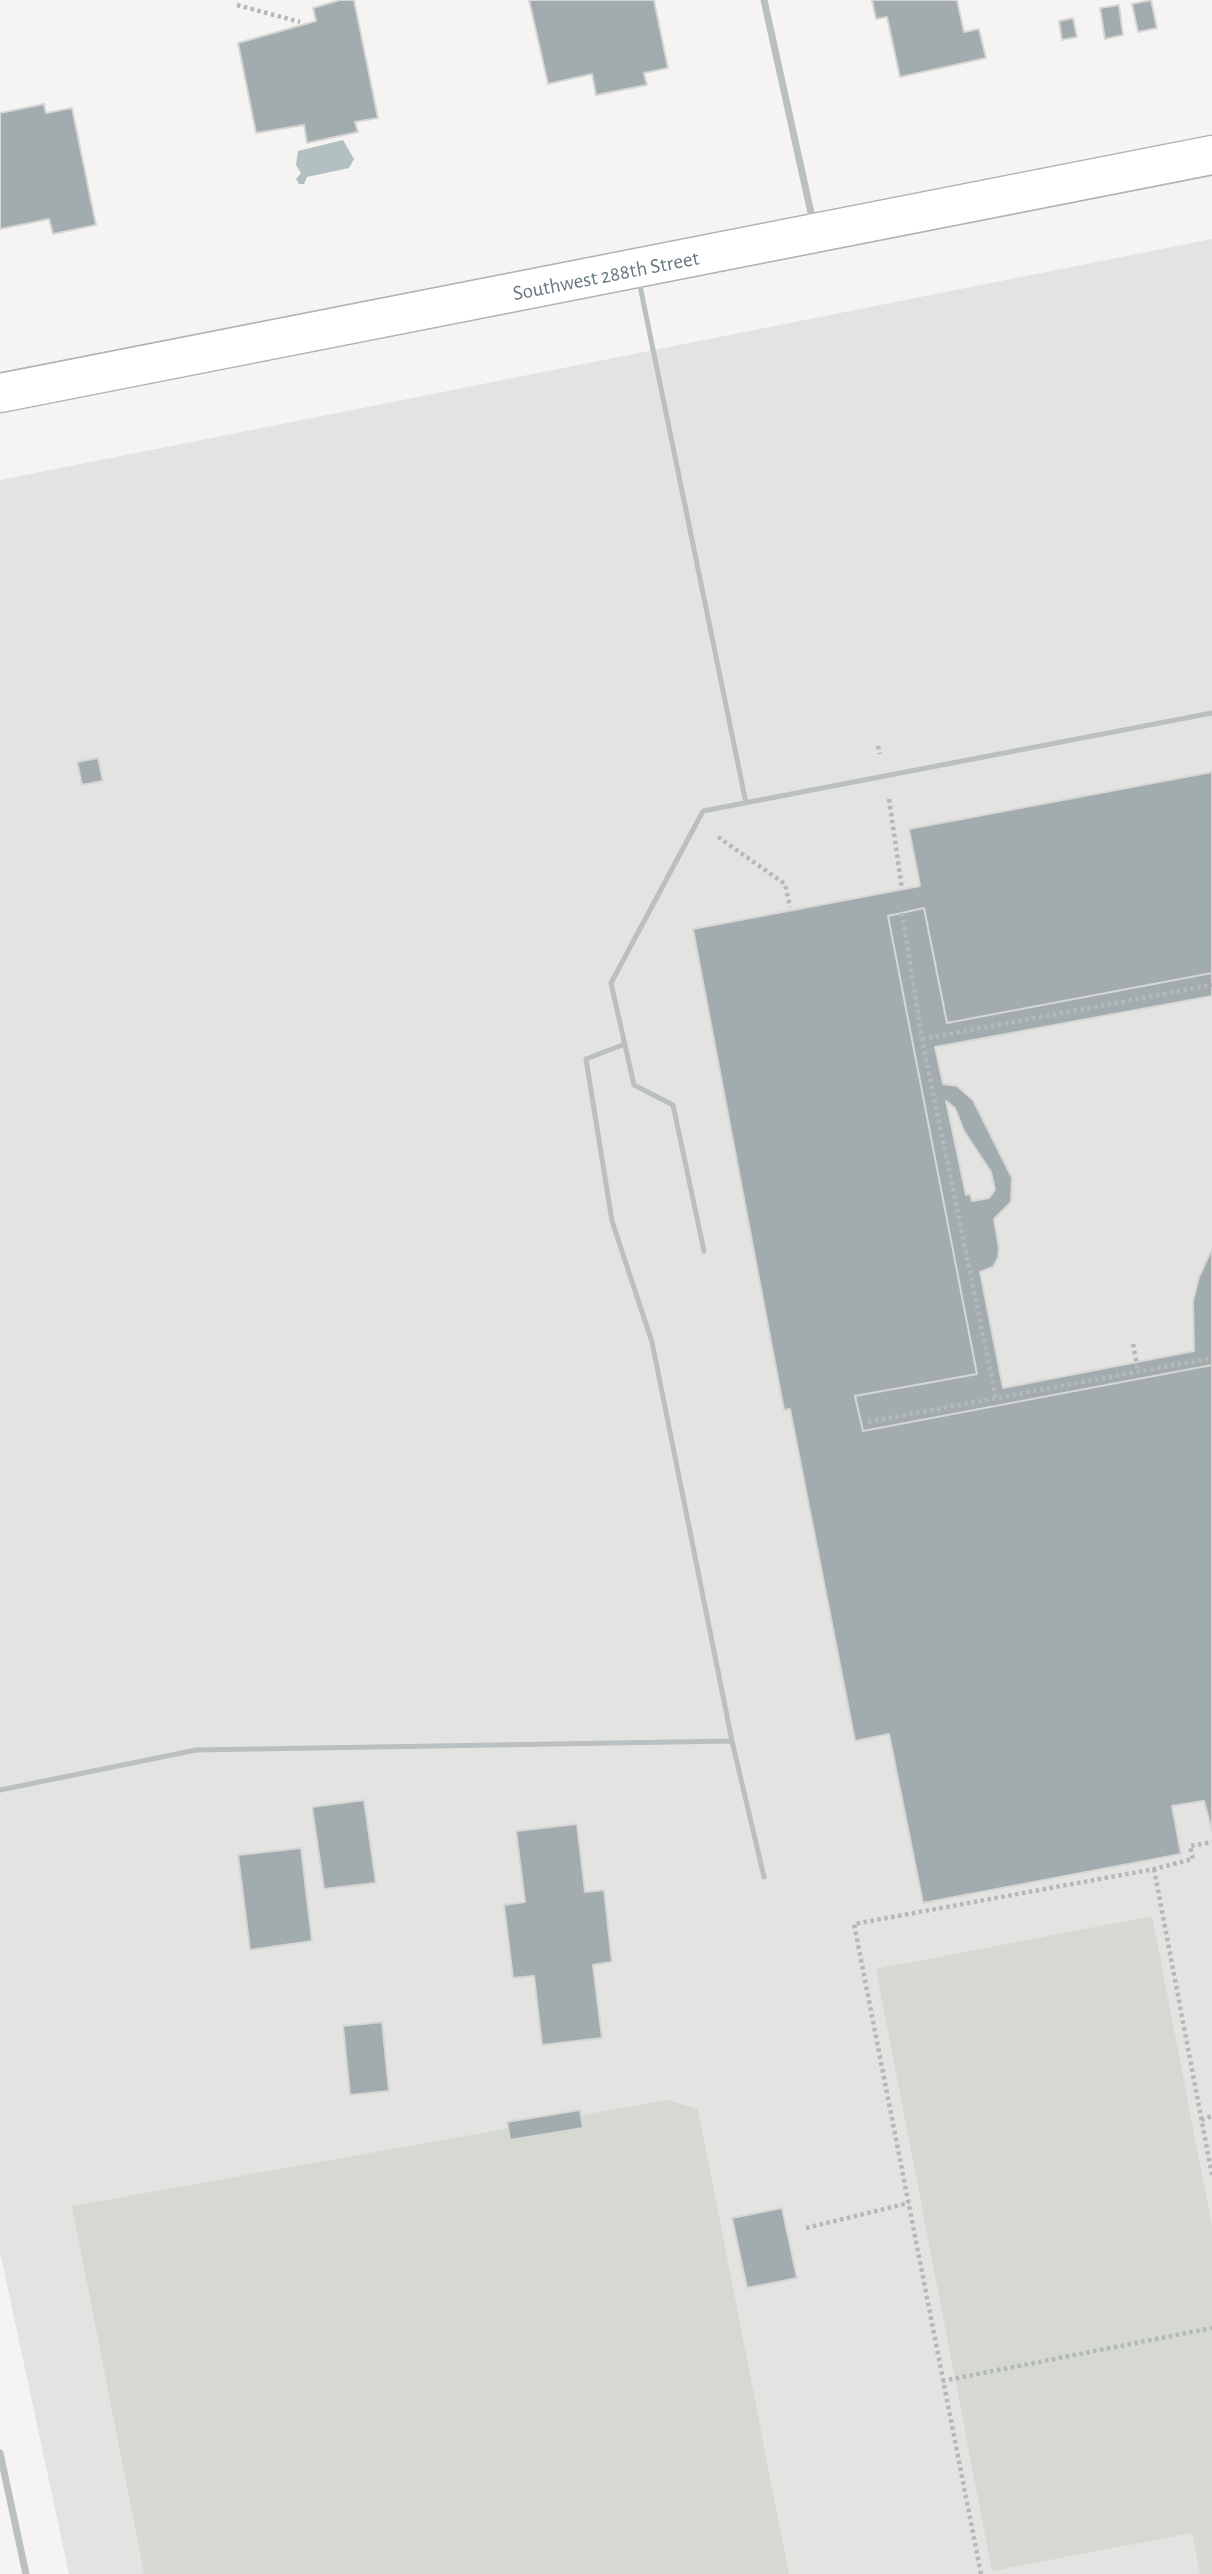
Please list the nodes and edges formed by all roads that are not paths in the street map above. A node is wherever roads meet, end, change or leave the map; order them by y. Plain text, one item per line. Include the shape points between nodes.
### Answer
1 (764, 0) edge
2 (1212, 155) edge
3 (815, 234) junction
4 (636, 270) junction
5 (0, 393) edge
6 (1212, 713) edge
7 (746, 803) junction
8 (625, 1044) junction
9 (704, 1251) dead end
10 (732, 1741) junction
11 (0, 1790) edge
12 (764, 1877) dead end
13 (0, 2453) edge
14 (26, 2574) edge

1 - 3 street
2 - 3 street, Southwest 288th Street
3 - 4 street, Southwest 288th Street
4 - 5 street, Southwest 288th Street
4 - 7 lane
6 - 7 lane
7 - 8 lane via 703,811 611,983
8 - 9 lane via 634,1085 673,1105
8 - 10 lane via 586,1059 612,1221 652,1342
10 - 11 lane via 196,1750
10 - 12 lane
13 - 14 street

